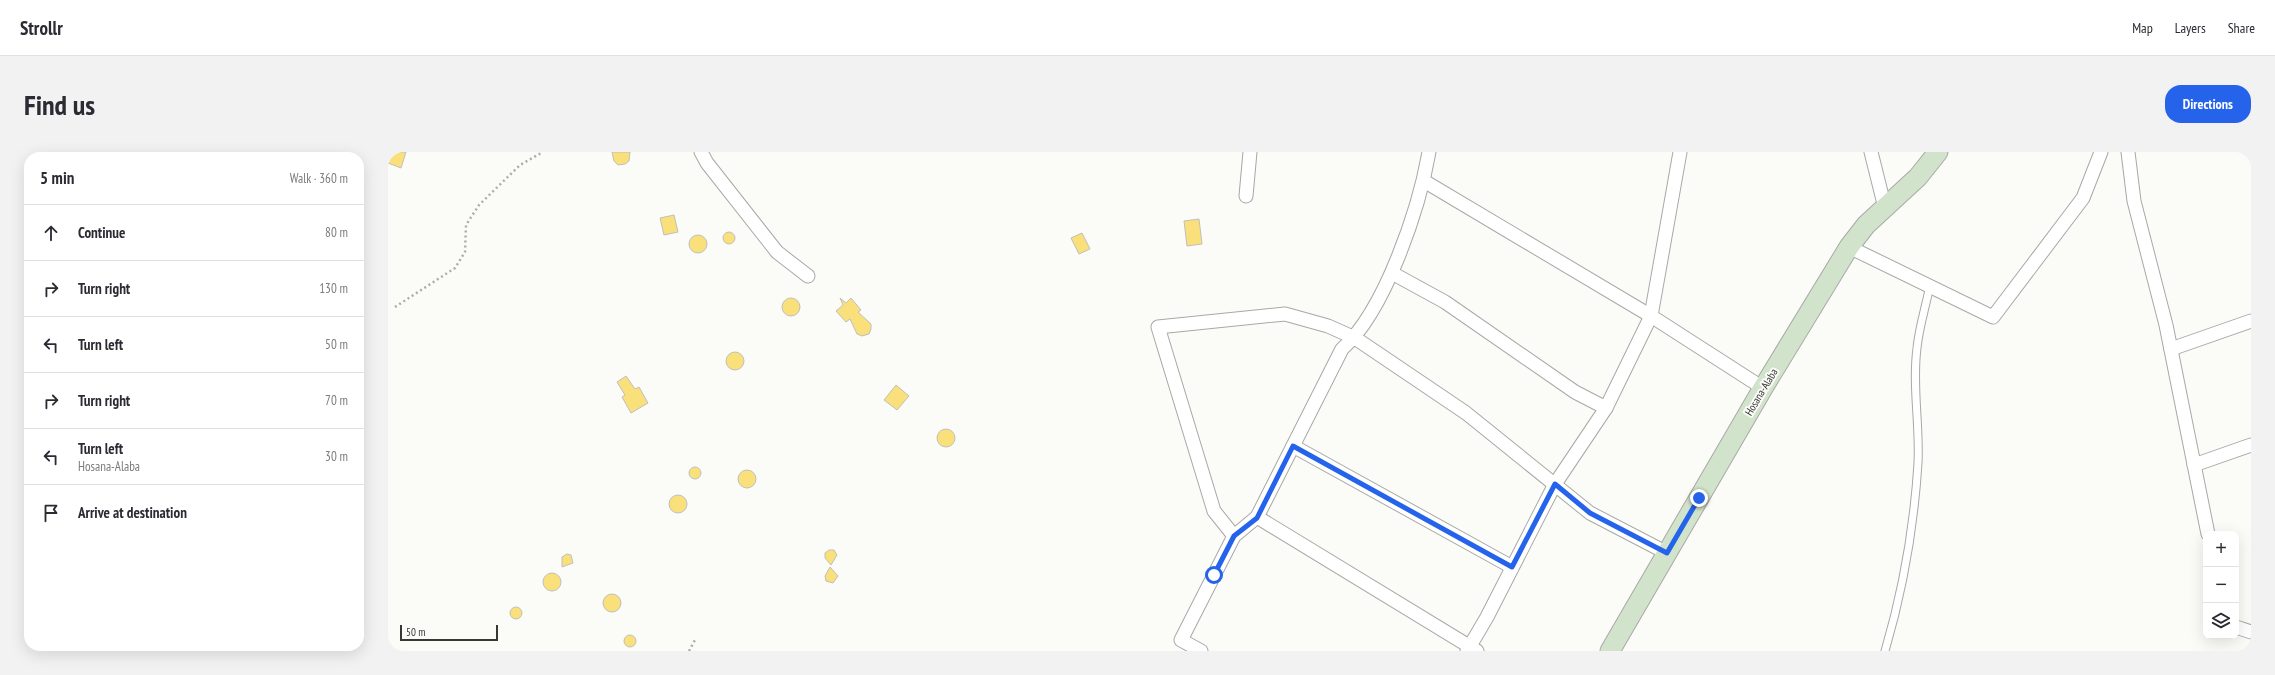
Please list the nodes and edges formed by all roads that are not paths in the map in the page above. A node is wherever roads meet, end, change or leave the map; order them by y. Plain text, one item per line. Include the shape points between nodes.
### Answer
1 (701, 152) edge
2 (1250, 152) edge
3 (1429, 152) edge
4 (1680, 152) edge
5 (1872, 152) edge
6 (1938, 152) edge
7 (2101, 152) edge
8 (2128, 152) edge
9 (1424, 181) junction
10 (1246, 196) dead end
11 (1885, 208) junction
12 (1849, 247) junction
13 (1392, 273) junction
14 (808, 276) dead end
15 (1930, 285) junction
16 (1651, 316) junction
17 (2251, 321) edge
18 (1355, 338) junction
19 (2171, 349) junction
20 (1763, 388) junction
21 (1606, 408) junction
22 (2251, 445) edge
23 (1293, 446) junction
24 (2194, 465) junction
25 (1555, 484) junction
26 (1257, 518) junction
27 (2207, 531) edge
28 (1234, 536) junction
29 (1667, 553) junction
30 (1512, 567) junction
31 (2239, 628) edge
32 (2251, 632) edge
33 (1472, 650) edge
34 (1201, 651) edge
35 (1610, 651) edge
36 (1884, 651) edge

1 - 14 street via 777,252
2 - 10 street
3 - 9 street
4 - 16 street
5 - 11 street
6 - 11 main road, Hosana-Alaba via 1918,177
7 - 15 street via 2083,198 1993,317
8 - 19 street via 2134,201
9 - 13 street
9 - 16 street
11 - 12 main road, Hosana-Alaba via 1866,225
12 - 15 street
12 - 20 main road, Hosana-Alaba
13 - 18 street
13 - 21 street via 1445,302 1575,392
15 - 36 lane via 1917,348 1915,408 1918,462 1910,536 1899,602
16 - 20 street
16 - 21 street
17 - 19 street
18 - 23 street via 1342,349
18 - 25 street via 1466,413
18 - 28 street via 1328,326 1284,314 1158,327 1214,511
19 - 24 street
20 - 29 main road, Hosana-Alaba
21 - 25 street
22 - 24 street
23 - 26 street
23 - 30 street
24 - 27 street
25 - 29 street via 1590,513
25 - 30 street
26 - 28 street
26 - 33 street
28 - 34 street via 1182,640
29 - 35 main road, Hosana-Alaba
30 - 33 street
31 - 32 street

